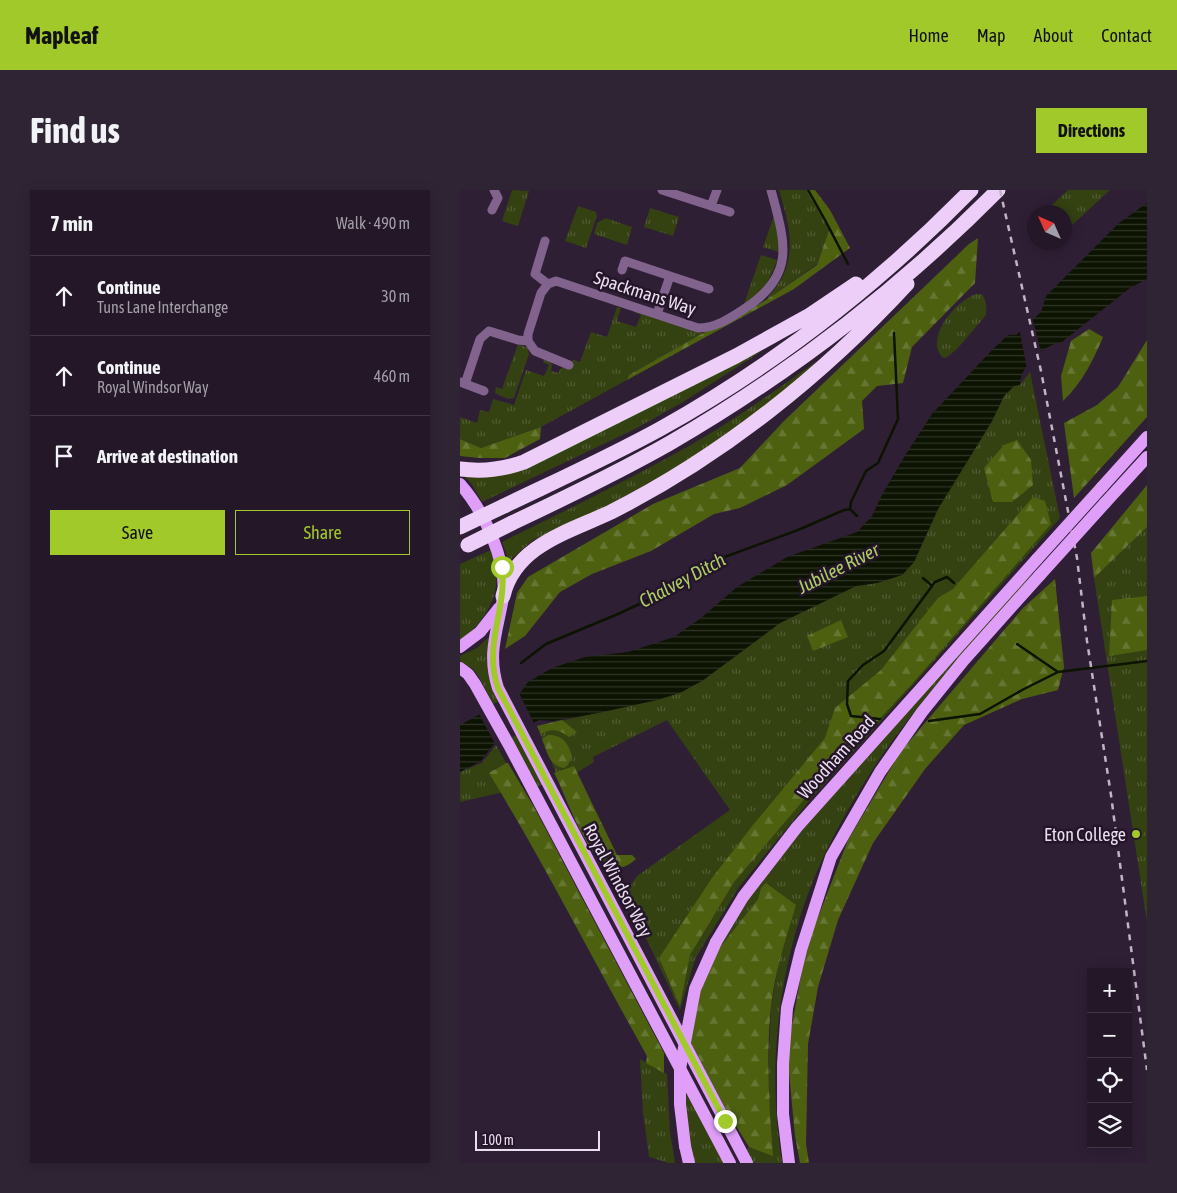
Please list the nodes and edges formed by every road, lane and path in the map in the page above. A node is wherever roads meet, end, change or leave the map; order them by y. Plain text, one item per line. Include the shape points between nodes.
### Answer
1 (494, 190) edge
2 (662, 190) edge
3 (717, 190) edge
4 (771, 190) edge
5 (998, 190) edge
6 (966, 195) edge
7 (711, 206) junction
8 (492, 210) dead end
9 (730, 212) dead end
10 (545, 241) dead end
11 (937, 249) junction
12 (906, 251) junction
13 (622, 270) dead end
14 (670, 276) junction
15 (548, 284) junction
16 (709, 289) dead end
17 (657, 314) junction
18 (528, 341) junction
19 (569, 364) dead end
20 (462, 383) edge
21 (484, 391) dead end
22 (1147, 437) edge
23 (1147, 457) edge
24 (460, 469) edge
25 (460, 484) edge
26 (460, 527) edge
27 (464, 547) edge
28 (502, 600) junction
29 (460, 647) edge
30 (460, 668) edge
31 (689, 1163) edge
32 (730, 1163) edge
33 (747, 1163) edge
34 (789, 1163) edge

1 - 8 street via 498,198
2 - 7 street
3 - 7 street
4 - 17 street, Spackmans Way via 783,239 782,265 772,285 758,300 709,328 698,328
5 - 11 highway
6 - 12 highway
7 - 9 street
10 - 15 street via 535,274
11 - 27 highway, bridge via 833,334 727,408 639,459
11 - 28 highway via 892,301 758,420 678,474 524,557 514,570
12 - 24 highway via 781,332 547,451 507,468 487,471
12 - 26 highway, bridge via 824,322 719,394 660,429
13 - 14 street via 625,261
14 - 16 street
14 - 17 street
15 - 17 street, Spackmans Way via 556,281
15 - 18 street via 541,293
18 - 19 street via 535,352
18 - 20 street via 489,331 480,339
20 - 21 street
22 - 31 main road, Woodham Road, bridge via 797,827 743,897 716,942 696,989 680,1069 680,1104
23 - 34 main road, bridge via 964,660 922,712 880,772 831,857 801,950 787,1008 783,1114
25 - 28 main road, Royal Windsor Way via 474,501 496,546 502,567
28 - 29 main road via 480,632
28 - 33 main road, Royal Windsor Way via 492,652 494,674 501,694
30 - 32 main road, Royal Windsor Way via 472,679 518,763

